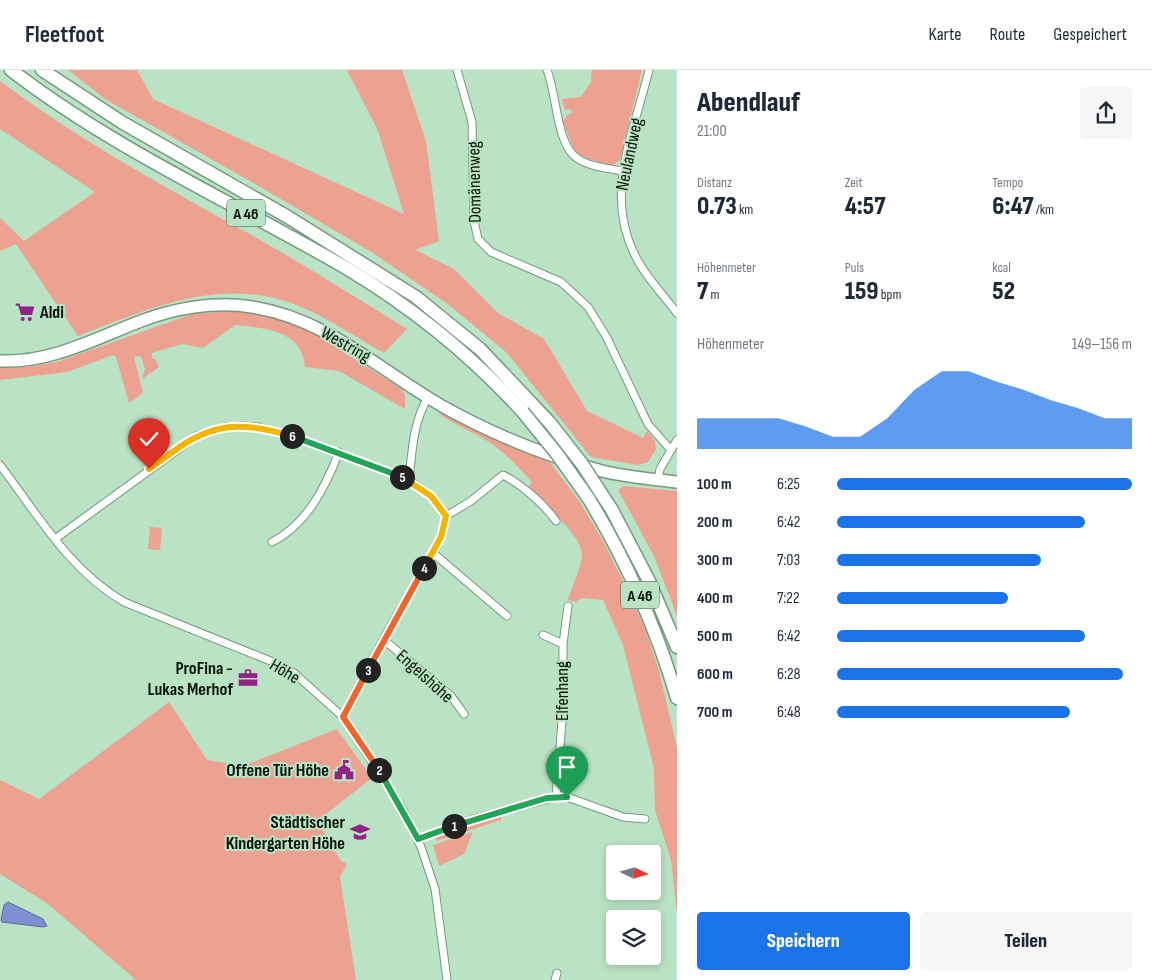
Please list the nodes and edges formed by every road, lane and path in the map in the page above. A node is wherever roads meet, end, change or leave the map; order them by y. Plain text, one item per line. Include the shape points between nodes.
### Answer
1 (11, 70) edge
2 (42, 70) edge
3 (457, 70) edge
4 (546, 70) edge
5 (649, 70) edge
6 (622, 171) junction
7 (677, 312) edge
8 (0, 360) edge
9 (428, 397) junction
10 (677, 440) edge
11 (670, 449) junction
12 (339, 452) junction
13 (0, 465) edge
14 (409, 480) junction
15 (658, 480) junction
16 (677, 482) edge
17 (446, 516) junction
18 (556, 521) dead end
19 (54, 539) junction
20 (272, 542) dead end
21 (434, 553) junction
22 (568, 606) dead end
23 (507, 616) dead end
24 (543, 635) dead end
25 (384, 640) junction
26 (562, 644) junction
27 (677, 647) edge
28 (677, 698) edge
29 (464, 714) dead end
30 (343, 717) junction
31 (556, 797) junction
32 (645, 819) dead end
33 (418, 839) junction
34 (447, 980) edge

1 - 28 highway, A 46, bridge via 58,106 114,141 349,270 404,306 470,358 523,412 589,499 653,624
2 - 27 highway, A 46, bridge via 123,123 288,217 416,297 480,349 550,423 582,464 612,510 649,581
3 - 11 street, Domänenweg via 472,122 474,221 478,239 490,252 561,282 588,306 648,424
4 - 6 street via 565,142 572,154 587,163
5 - 6 street, Neulandweg
6 - 7 street, Neulandweg via 620,208 627,236 638,263
8 - 9 main road, Westring via 55,354 141,321 187,308 252,306 282,313 325,331
9 - 14 street via 415,431
9 - 15 main road, Westring via 484,428 532,449 604,472
10 - 11 street
11 - 15 street
12 - 14 street
12 - 19 street via 258,427 225,426 198,435
12 - 20 street via 312,507 291,530
13 - 19 street, Höhe
14 - 17 street via 431,496
15 - 16 main road, Westring
17 - 18 street via 472,501 503,475
17 - 21 street, Engelshöhe
19 - 30 street, Höhe via 102,589 124,602 294,673
21 - 23 street
21 - 25 street, Engelshöhe
22 - 26 street, Elfenhang
24 - 26 street, Elfenhang
25 - 29 street, Engelshöhe via 451,696
25 - 30 street, Engelshöhe
26 - 31 street, Elfenhang via 563,709
30 - 33 street, Höhe via 377,766
31 - 32 street via 567,797 623,817
31 - 33 street via 486,815
33 - 34 street, Höhe via 435,889

